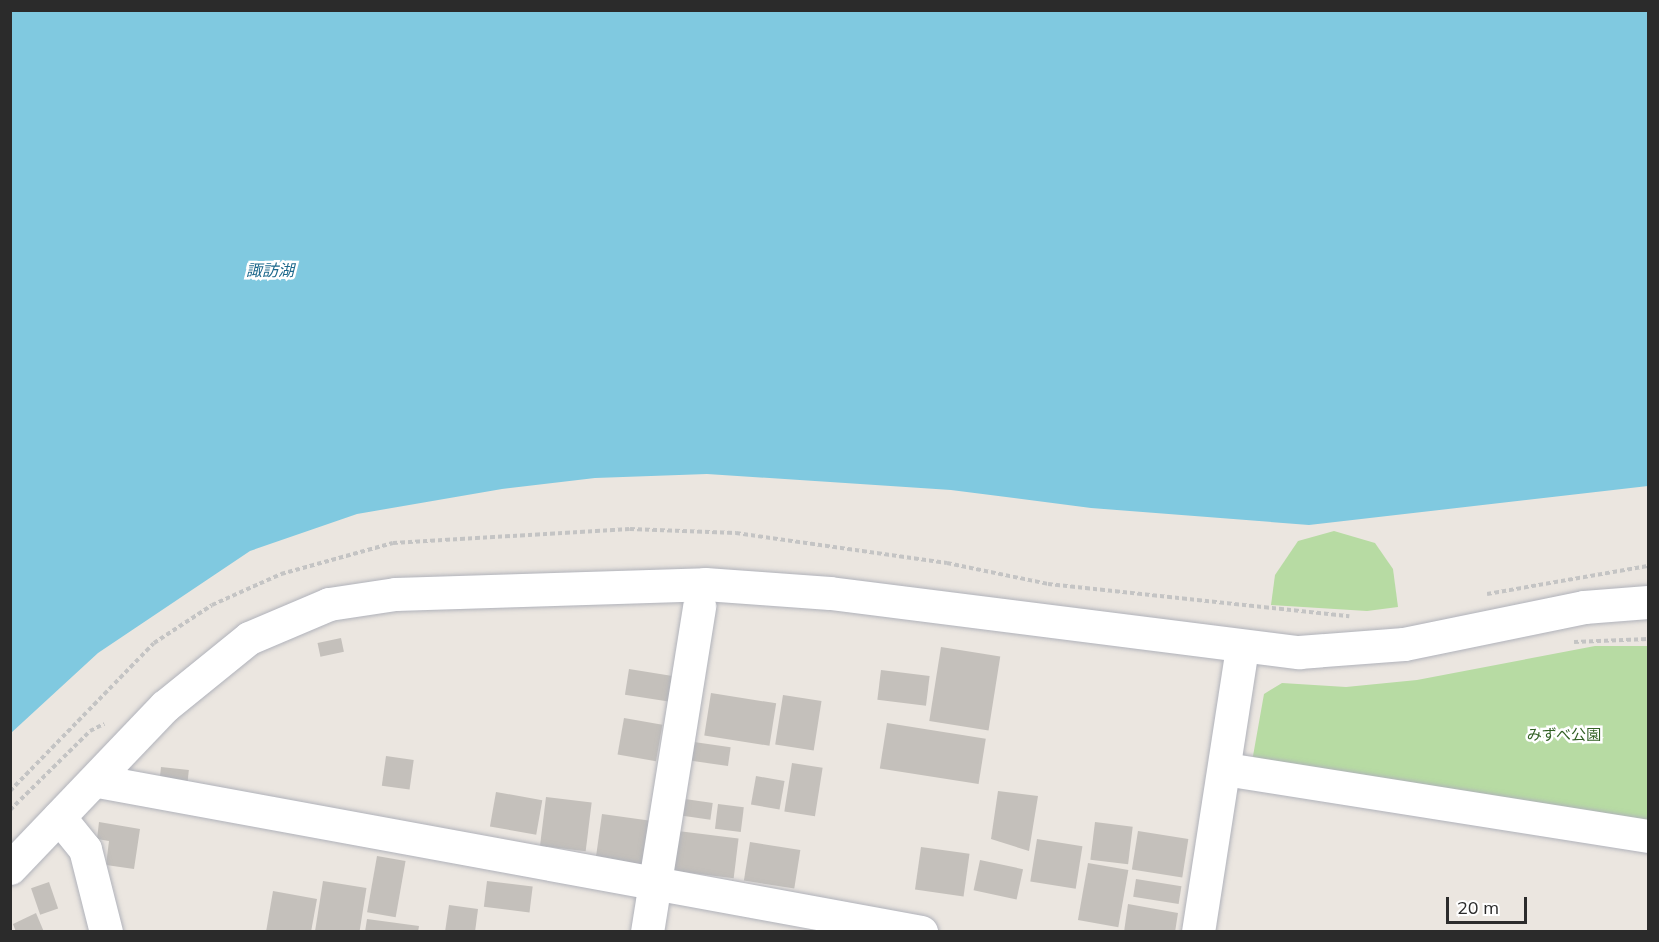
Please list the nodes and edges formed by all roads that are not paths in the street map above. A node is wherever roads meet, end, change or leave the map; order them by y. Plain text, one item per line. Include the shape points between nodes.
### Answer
1 (1648, 602) edge
2 (699, 606) dead end
3 (1242, 647) junction
4 (1226, 769) junction
5 (98, 781) junction
6 (59, 817) junction
7 (1648, 836) edge
8 (10, 868) edge
9 (655, 883) junction
10 (106, 932) edge
11 (647, 932) edge
12 (921, 932) edge
13 (1198, 932) edge

1 - 3 street via 1584,608 1367,649
2 - 9 street
3 - 4 street
3 - 5 street via 830,593 705,584 395,594 328,604 249,638 165,706
4 - 7 street
4 - 13 street
5 - 6 street
5 - 9 street
6 - 8 street
6 - 10 street via 85,849
9 - 11 street
9 - 12 street

